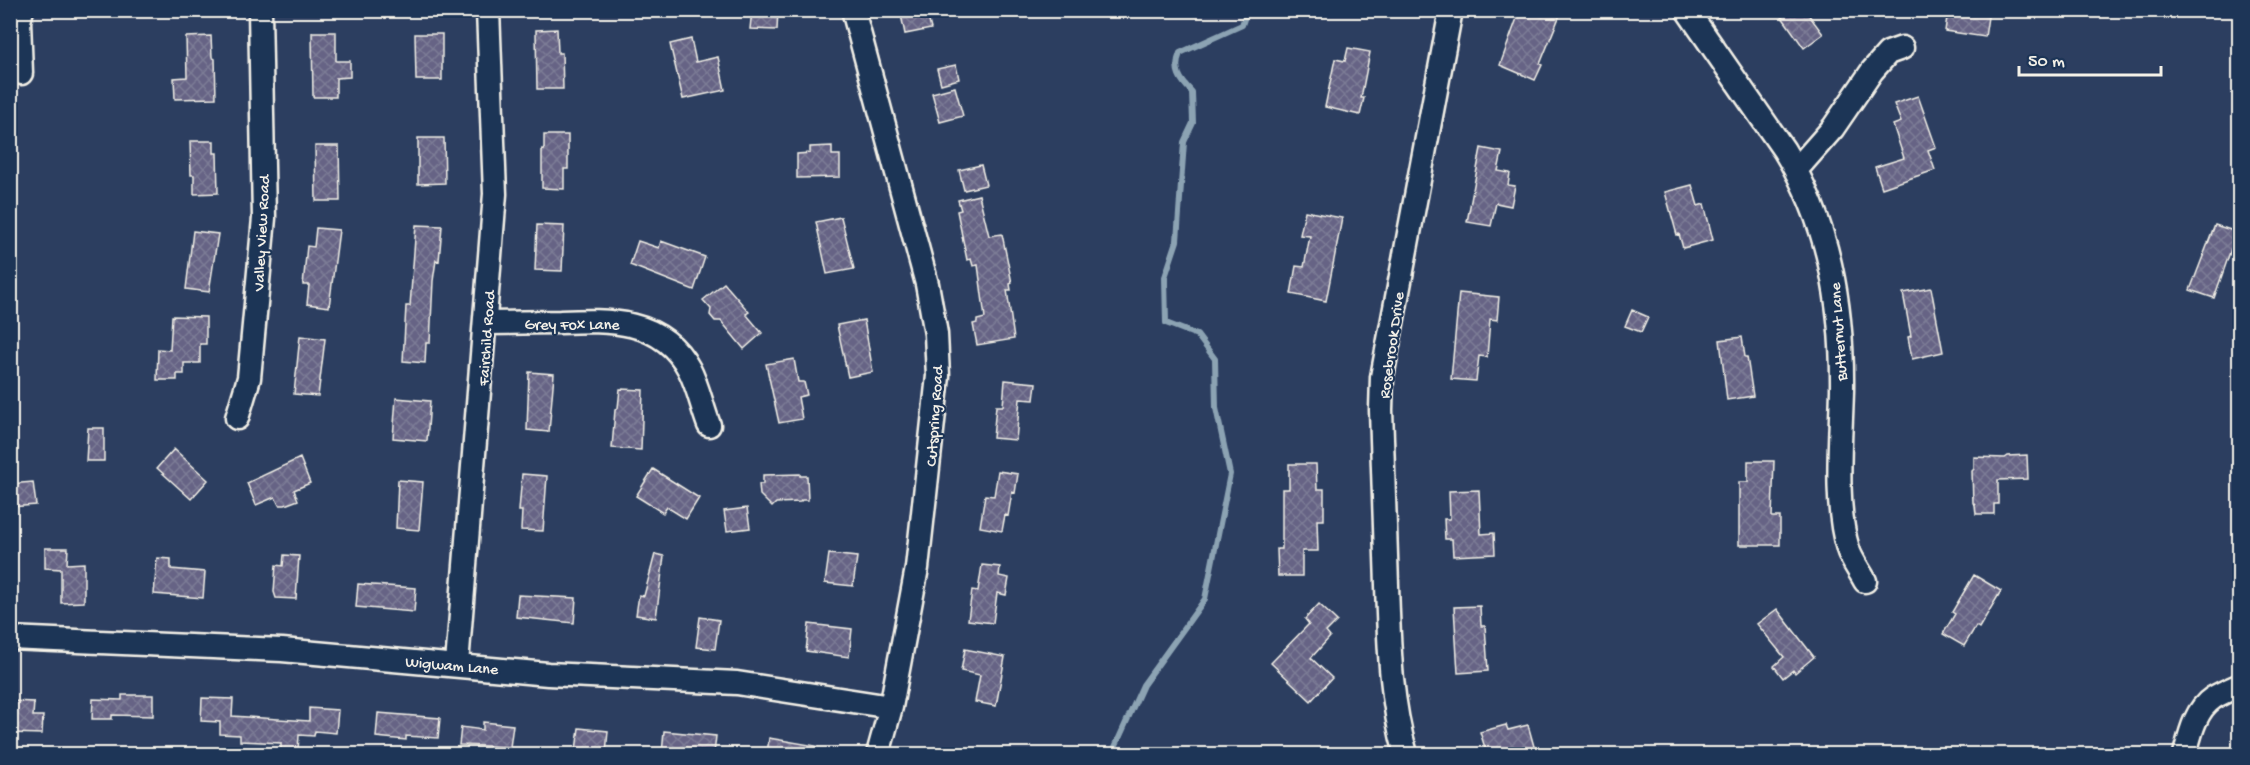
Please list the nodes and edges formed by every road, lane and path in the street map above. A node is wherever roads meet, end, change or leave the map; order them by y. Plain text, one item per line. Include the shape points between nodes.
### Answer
1 (22, 10) edge
2 (260, 10) edge
3 (488, 10) edge
4 (853, 10) edge
5 (1451, 10) edge
6 (1687, 10) edge
7 (1902, 48) dead end
8 (21, 73) dead end
9 (1796, 170) junction
10 (486, 323) junction
11 (237, 418) dead end
12 (709, 425) dead end
13 (1865, 581) dead end
14 (10, 638) edge
15 (457, 664) junction
16 (2240, 685) edge
17 (891, 707) junction
18 (878, 754) edge
19 (1406, 754) edge
20 (2185, 754) edge

1 - 8 street
2 - 11 street, Valley View Road via 264,218 249,378
3 - 10 street, Fairchild Road via 495,194
4 - 17 street, Cutspring Road via 927,284 937,353 936,405 917,568
5 - 19 street, Rosebrook Drive via 1382,377 1389,628 1394,703
6 - 9 street, Butternut Lane
7 - 9 street via 1888,53 1872,71 1833,128
9 - 13 street, Butternut Lane via 1815,210 1830,257 1839,306 1841,512 1848,550
10 - 12 street, Grey Fox Lane via 605,321 630,324 652,333 672,347 689,369
10 - 15 street, Fairchild Road
14 - 15 street, Wigwam Lane via 282,650
15 - 17 street, Wigwam Lane via 584,676 737,683
16 - 20 street via 2211,699 2200,712
17 - 18 street, Cutspring Road

